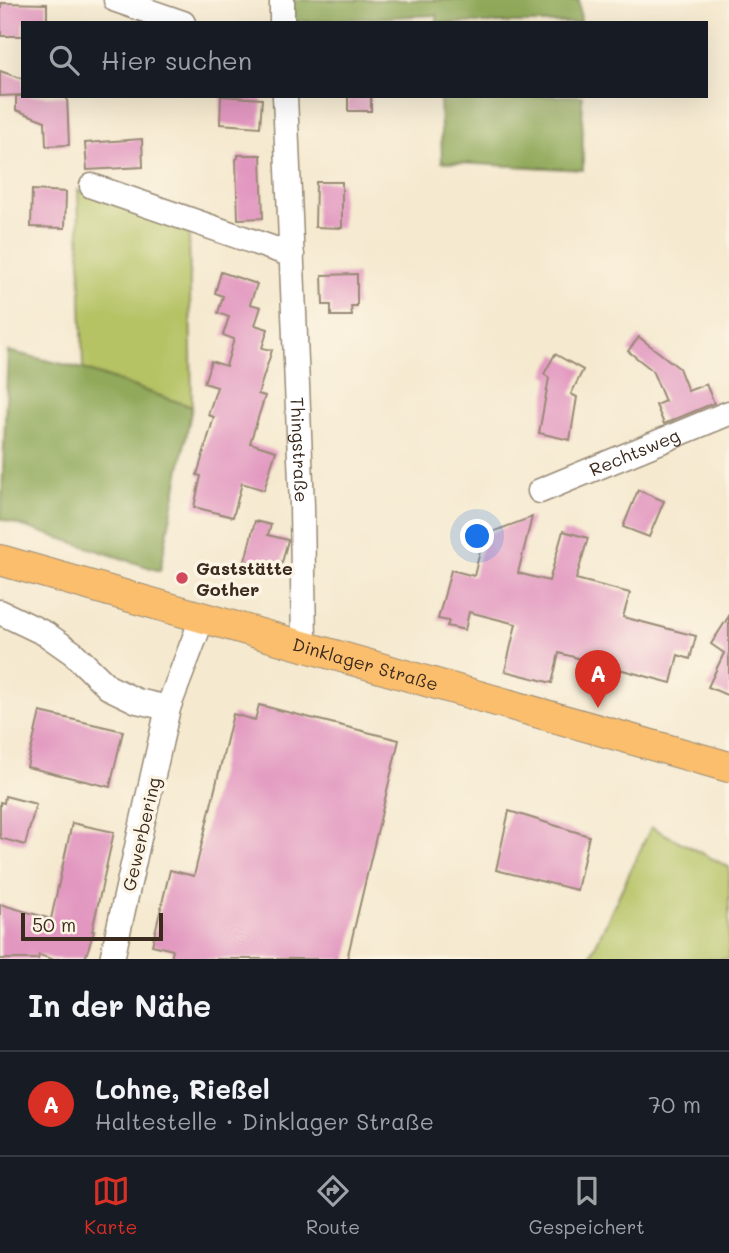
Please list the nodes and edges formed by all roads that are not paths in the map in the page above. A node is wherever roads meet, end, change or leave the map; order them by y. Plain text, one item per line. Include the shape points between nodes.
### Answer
1 (116, 0) edge
2 (282, 0) edge
3 (177, 21) edge
4 (282, 21) edge
5 (285, 98) edge
6 (92, 186) dead end
7 (292, 255) junction
8 (729, 413) edge
9 (540, 491) dead end
10 (0, 560) edge
11 (0, 612) edge
12 (203, 616) junction
13 (304, 645) junction
14 (168, 708) junction
15 (729, 767) edge
16 (112, 959) edge

1 - 3 street
2 - 4 street
5 - 7 street, Thingstraße
6 - 7 street
7 - 13 street, Thingstraße
8 - 9 street, Rechtsweg
10 - 12 main road, Dinklager Straße
11 - 14 street via 46,634 108,687 136,701
12 - 13 main road, Dinklager Straße
12 - 14 street, Gewerbering
13 - 15 main road, Dinklager Straße
14 - 16 street, Gewerbering

